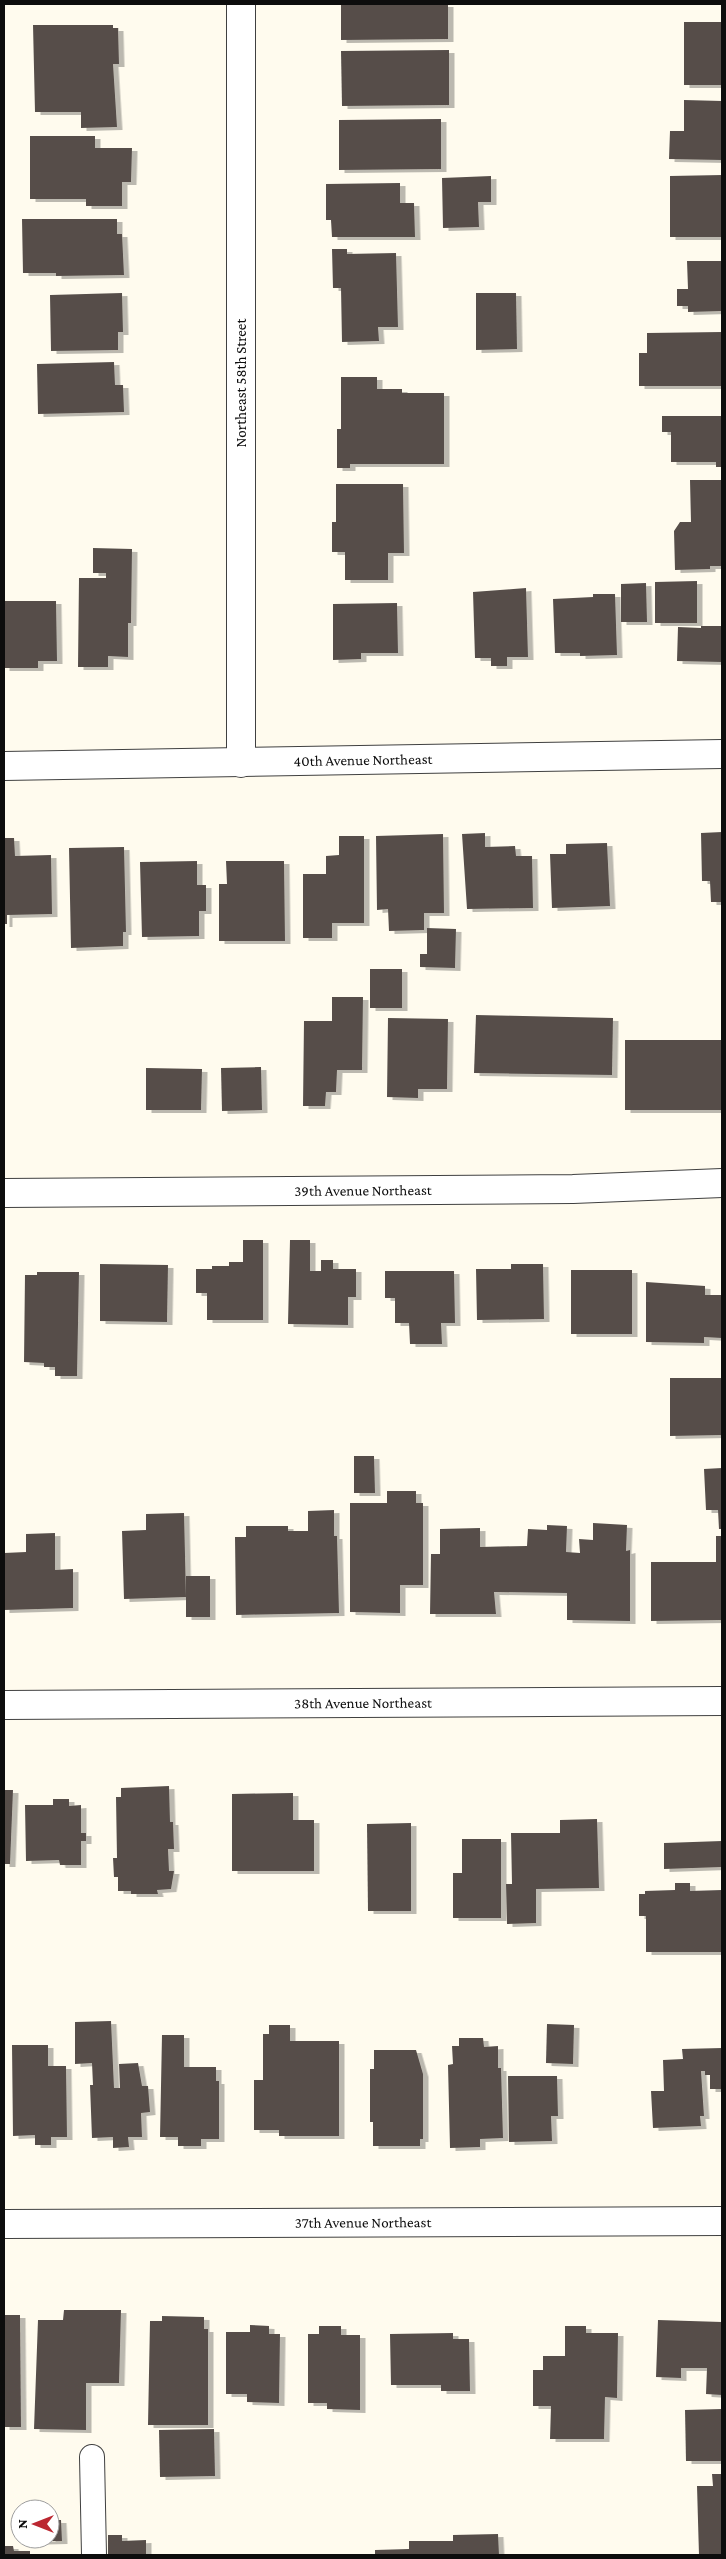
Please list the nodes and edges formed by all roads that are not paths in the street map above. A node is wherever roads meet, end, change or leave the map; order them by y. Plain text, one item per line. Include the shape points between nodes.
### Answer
1 (241, 4) edge
2 (722, 754) edge
3 (241, 763) junction
4 (4, 766) edge
5 (722, 1183) edge
6 (4, 1193) edge
7 (722, 1701) edge
8 (4, 1705) edge
9 (722, 2221) edge
10 (4, 2224) edge
11 (92, 2457) dead end
12 (94, 2555) edge

1 - 3 street, Northeast 58th Street
2 - 3 street, 40th Avenue Northeast
3 - 4 street, 40th Avenue Northeast
5 - 6 street, 39th Avenue Northeast via 573,1188
7 - 8 street, 38th Avenue Northeast
9 - 10 street, 37th Avenue Northeast
11 - 12 lane

